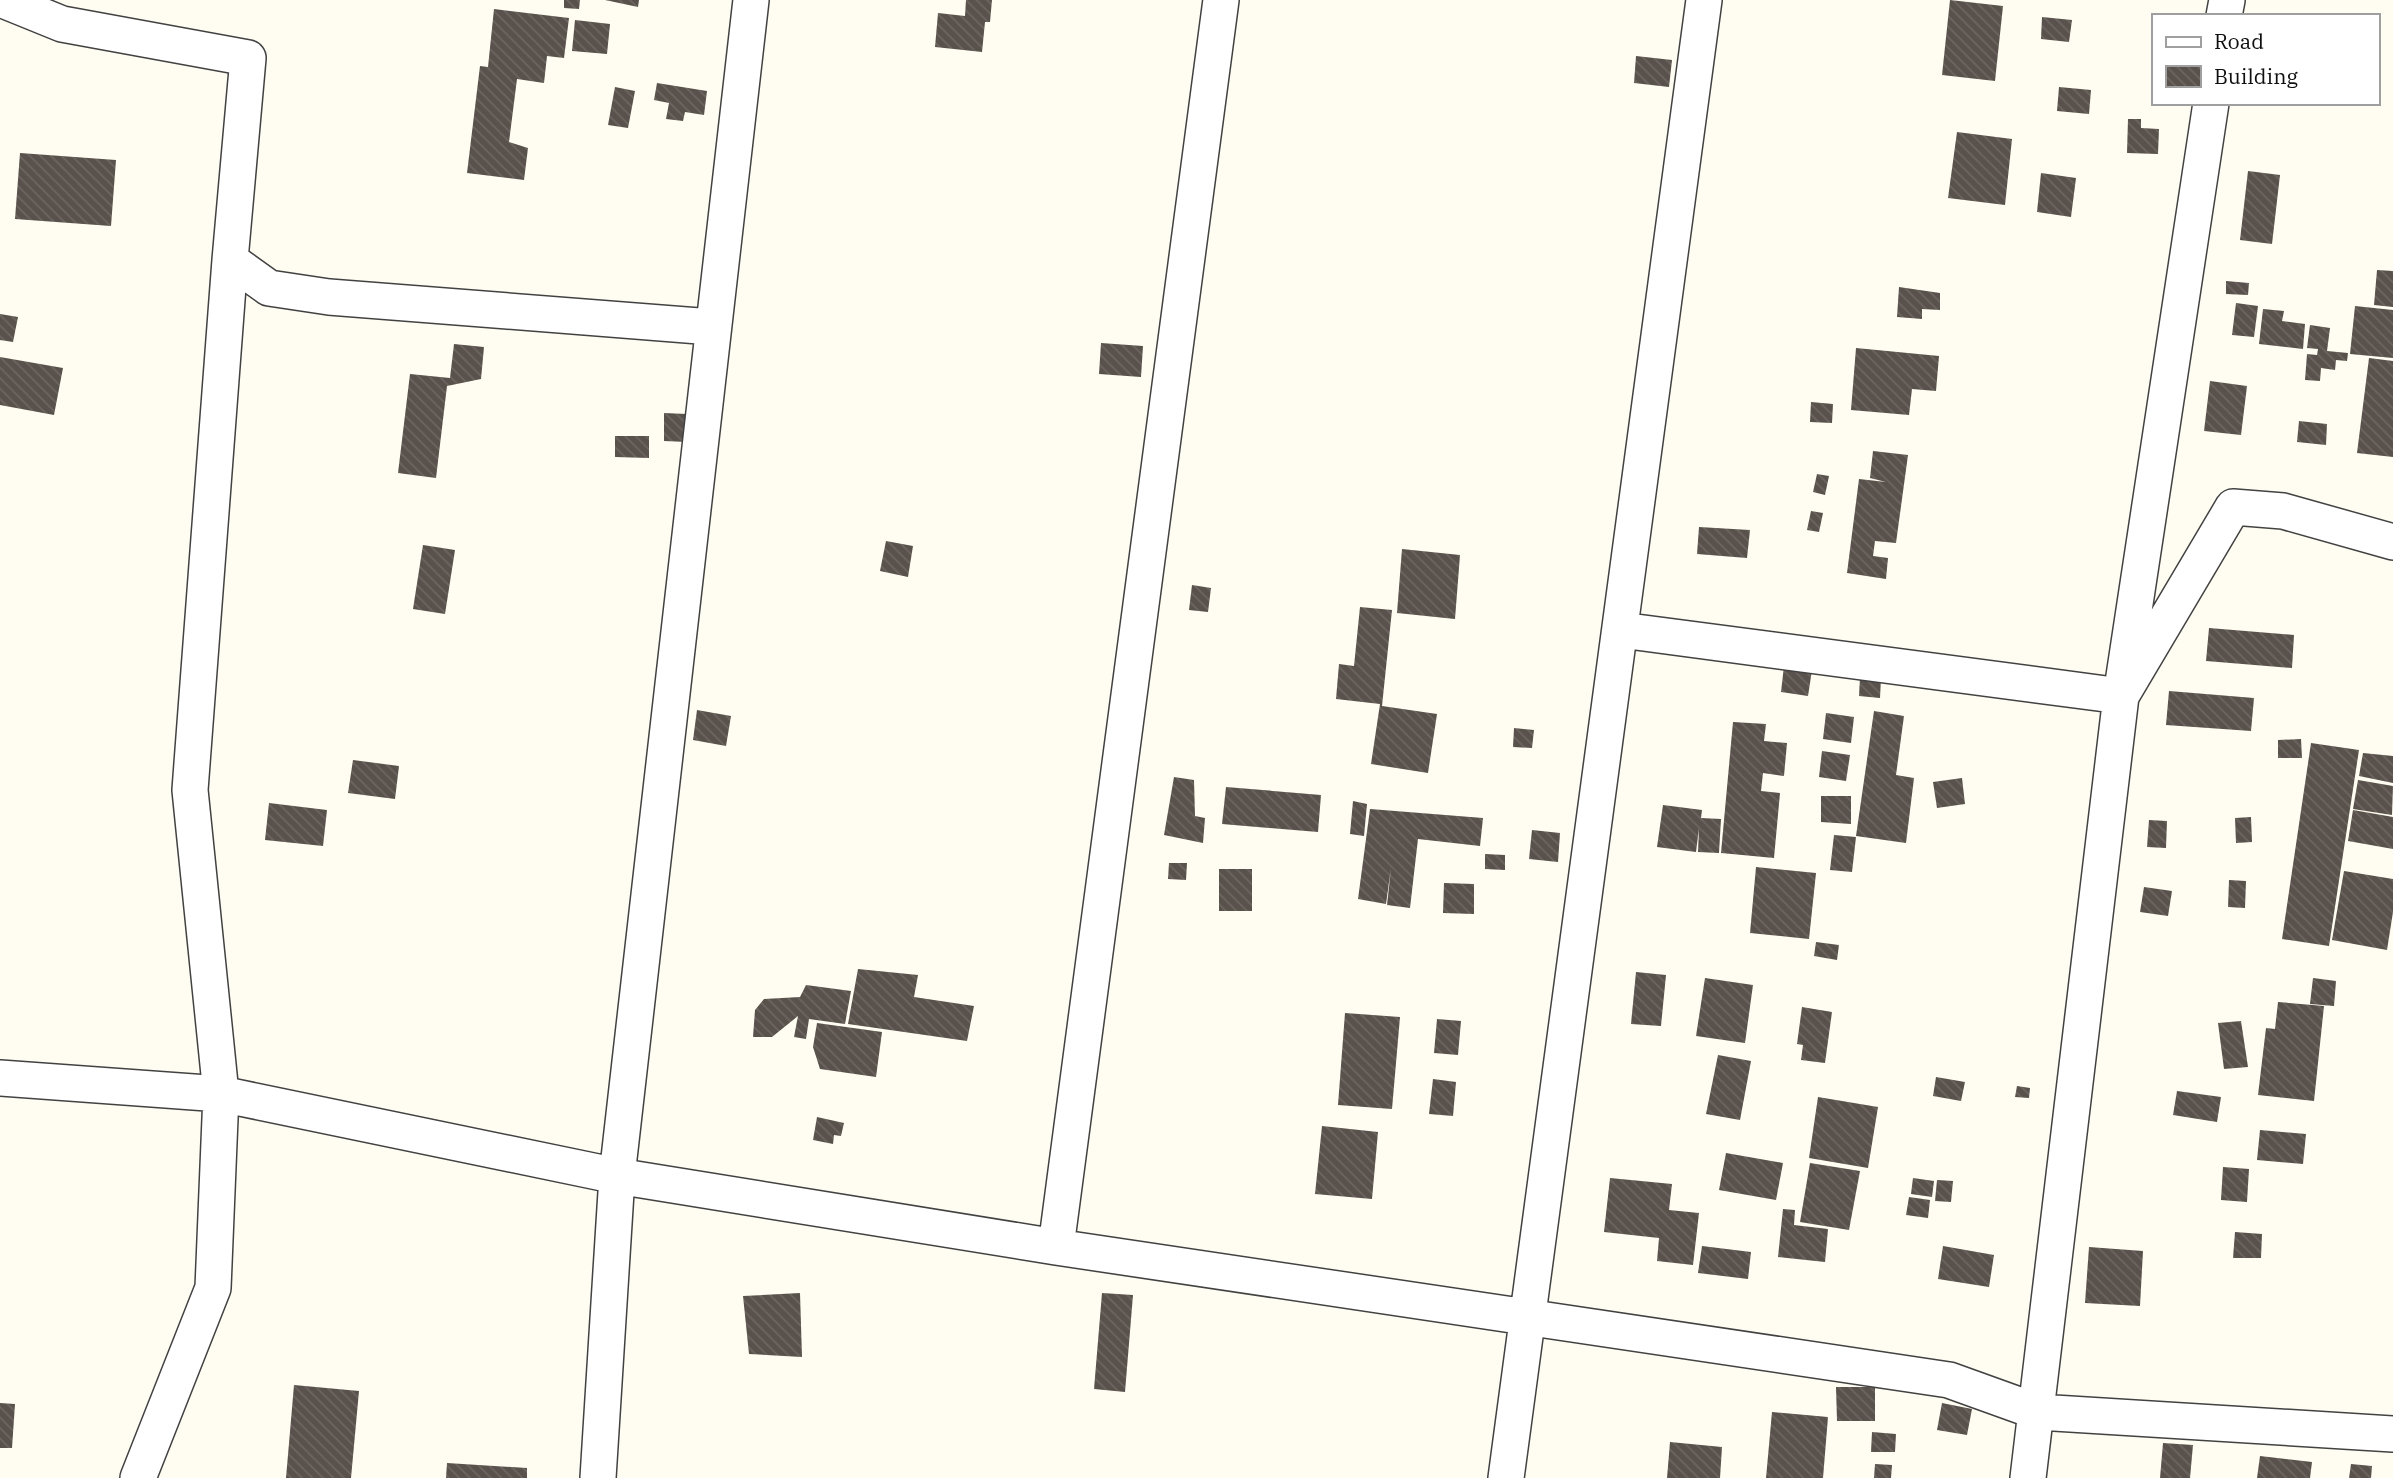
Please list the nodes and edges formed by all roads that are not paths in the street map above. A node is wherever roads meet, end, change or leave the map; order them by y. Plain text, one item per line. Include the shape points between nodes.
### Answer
1 (4, 0) edge
2 (751, 0) edge
3 (1221, 0) edge
4 (1704, 0) edge
5 (2211, 105) edge
6 (230, 260) junction
7 (712, 327) junction
8 (2393, 542) edge
9 (1621, 630) junction
10 (2121, 696) junction
11 (0, 1078) edge
12 (221, 1094) junction
13 (617, 1177) junction
14 (1056, 1247) junction
15 (1529, 1315) junction
16 (2038, 1412) junction
17 (2393, 1434) edge
18 (138, 1478) edge
19 (598, 1478) edge
20 (1506, 1478) edge
21 (2028, 1478) edge

1 - 6 street via 62,24 248,58
2 - 7 street
3 - 14 street
4 - 9 street
5 - 10 street
6 - 7 street via 269,288 329,297
6 - 12 street via 190,790
7 - 13 street
8 - 10 street via 2283,511 2233,507
9 - 10 street
9 - 15 street
10 - 16 street
11 - 12 street
12 - 13 street
12 - 18 street via 212,1287
13 - 14 street
13 - 19 street
14 - 15 street
15 - 16 street via 1950,1380
15 - 20 street
16 - 17 street
16 - 21 street

